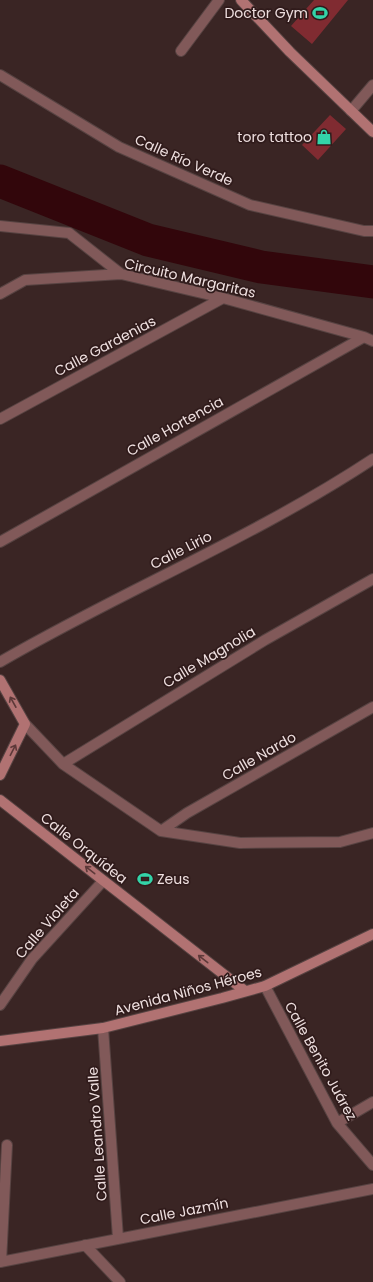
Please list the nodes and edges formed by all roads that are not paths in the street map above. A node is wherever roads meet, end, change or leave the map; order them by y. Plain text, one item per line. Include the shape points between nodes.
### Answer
1 (219, 0) edge
2 (241, 0) edge
3 (181, 51) dead end
4 (0, 75) edge
5 (373, 85) edge
6 (351, 111) junction
7 (373, 132) edge
8 (0, 226) edge
9 (373, 231) edge
10 (122, 274) junction
11 (0, 294) edge
12 (223, 298) junction
13 (369, 339) edge
14 (0, 419) edge
15 (373, 459) edge
16 (0, 542) edge
17 (373, 579) edge
18 (0, 662) edge
19 (0, 680) edge
20 (373, 707) edge
21 (25, 724) junction
22 (63, 764) junction
23 (0, 775) edge
24 (0, 800) edge
25 (161, 831) junction
26 (373, 833) edge
27 (103, 881) junction
28 (373, 934) edge
29 (265, 986) junction
30 (245, 992) junction
31 (0, 1005) edge
32 (103, 1028) junction
33 (0, 1041) edge
34 (373, 1102) edge
35 (337, 1123) junction
36 (7, 1146) dead end
37 (373, 1165) edge
38 (373, 1189) edge
39 (118, 1238) junction
40 (85, 1244) junction
41 (0, 1262) edge
42 (120, 1282) edge

1 - 3 street
2 - 6 main road
4 - 9 street, Calle Río Verde via 119,147 250,204
5 - 6 street
6 - 7 main road
8 - 10 street via 69,233
10 - 11 street, Circuito Margaritas via 25,280
10 - 12 street, Circuito Margaritas
12 - 13 street, Circuito Margaritas
12 - 14 street, Calle Gardenias
13 - 16 street, Calle Hortencia
15 - 18 street, Calle Lirio via 252,530 41,638
17 - 22 street, Calle Magnolia via 265,640
21 -> 19 main road
20 - 25 street, Calle Nardo via 187,813
21 - 22 street
23 -> 21 main road
22 - 25 street
27 -> 24 main road, Calle Orquídea
25 - 26 street via 240,843 340,842
30 -> 27 main road, Calle Orquídea
27 - 31 street, Calle Violeta via 32,959
28 - 29 main road, Avenida Niños Héroes
29 - 30 main road, Avenida Niños Héroes
29 - 35 street, Calle Benito Juárez
30 - 32 main road, Avenida Niños Héroes
32 - 33 main road, Avenida Niños Héroes
32 - 39 street, Calle Leandro Valle
34 - 35 street
35 - 37 street, Calle Benito Juárez
36 - 41 street
38 - 39 street, Calle Jazmín
39 - 40 street, Calle Jazmín
40 - 41 street, Calle Jazmín
40 - 42 street

